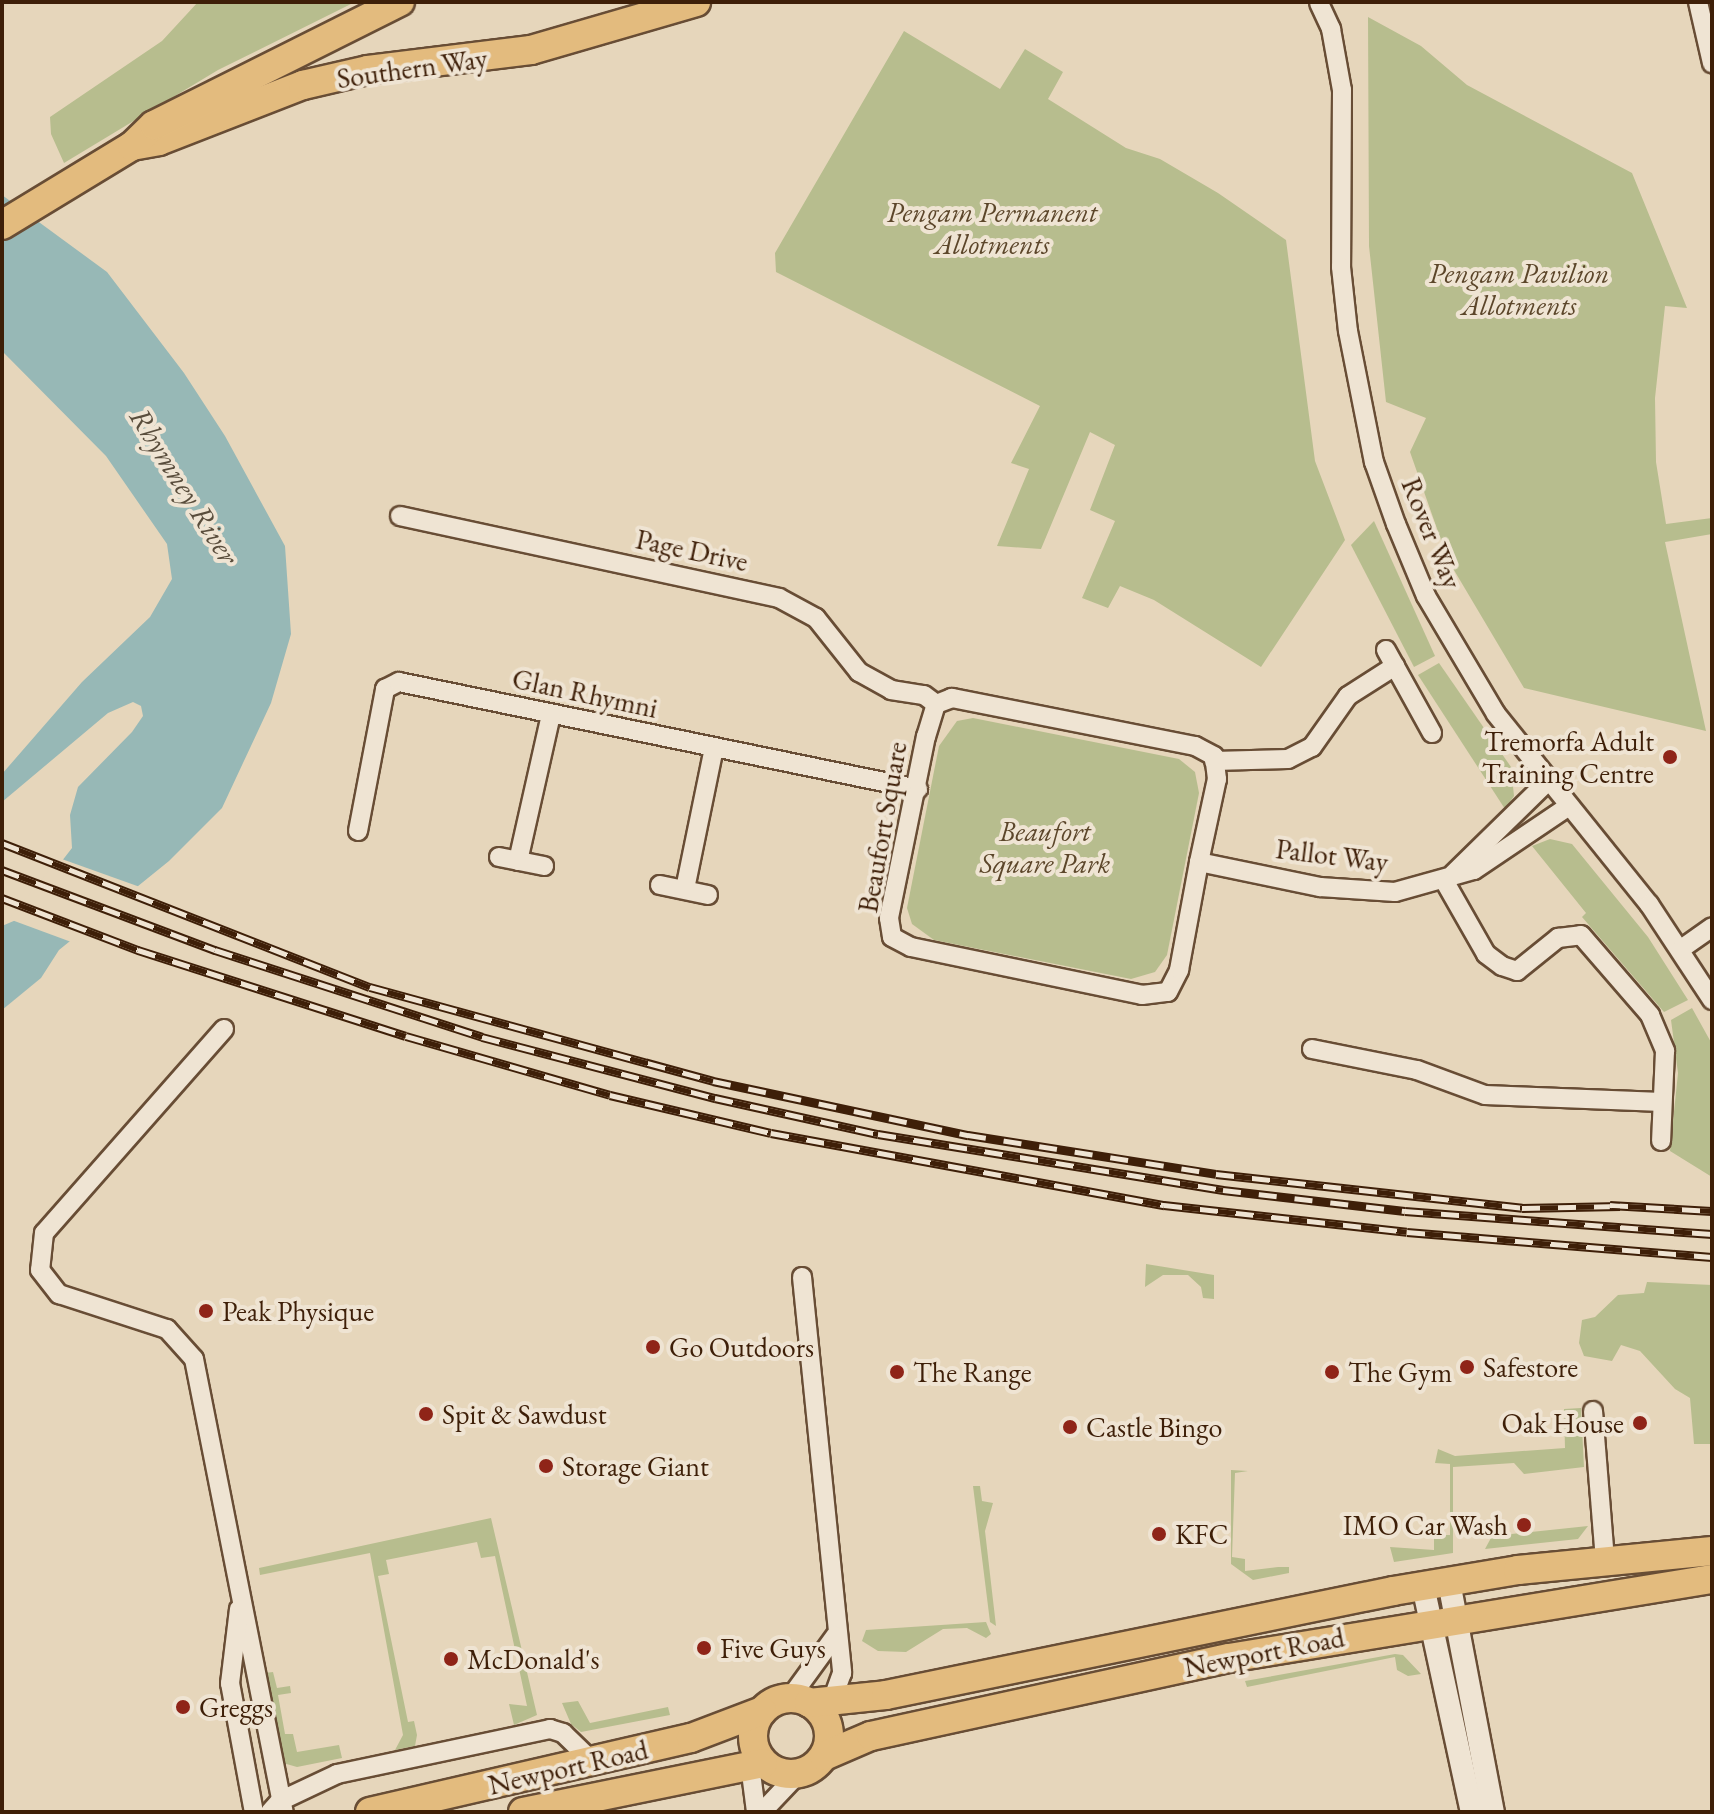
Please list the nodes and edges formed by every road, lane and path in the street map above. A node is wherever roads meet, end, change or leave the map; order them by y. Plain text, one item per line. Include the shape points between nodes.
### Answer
1 (400, 2) edge
2 (696, 2) edge
3 (1316, 2) edge
4 (1698, 2) edge
5 (1712, 63) edge
6 (132, 146) junction
7 (2, 225) edge
8 (400, 516) dead end
9 (936, 704) junction
10 (551, 714) junction
11 (1432, 733) dead end
12 (714, 748) junction
13 (1214, 761) junction
14 (1548, 781) junction
15 (918, 789) junction
16 (1569, 806) junction
17 (358, 831) dead end
18 (499, 857) dead end
19 (518, 861) junction
20 (1206, 863) junction
21 (544, 866) dead end
22 (1445, 882) junction
23 (660, 885) dead end
24 (685, 889) junction
25 (708, 895) dead end
26 (1712, 927) edge
27 (1681, 949) junction
28 (1712, 1000) edge
29 (224, 1029) dead end
30 (1312, 1049) dead end
31 (1662, 1102) junction
32 (1661, 1141) dead end
33 (802, 1277) dead end
34 (1593, 1411) dead end
35 (1712, 1551) edge
36 (1605, 1560) junction
37 (1712, 1579) edge
38 (1436, 1584) junction
39 (240, 1586) junction
40 (1442, 1621) junction
41 (835, 1636) junction
42 (815, 1706) junction
43 (762, 1711) junction
44 (824, 1756) junction
45 (756, 1758) junction
46 (593, 1762) junction
47 (798, 1774) junction
48 (278, 1808) edge
49 (254, 1812) edge
50 (370, 1812) edge
51 (523, 1812) edge
52 (759, 1812) edge
53 (1472, 1812) edge
54 (1493, 1812) edge

1 - 6 main road, Southern Way via 154,125
2 - 6 main road, Southern Way via 531,50 368,70 303,85 159,141
3 - 14 street, Rover Way via 1338,59 1341,267 1374,462 1426,596 1455,651
4 - 5 street
6 - 7 main road, Southern Way
8 - 9 street, Page Drive via 779,598 816,618 859,672 891,690 924,695
9 - 13 street via 952,698 1195,746
9 - 15 street, Beaufort Square
10 - 12 street, Glan Rhymni
10 - 17 street, Glan Rhymni via 399,682 385,689
10 - 19 street
11 - 13 street via 1391,658 1348,696 1312,747 1288,759
12 - 15 street, Glan Rhymni
12 - 24 street
13 - 20 street, Beaufort Square via 1217,779
14 - 16 street, Rover Way
14 - 22 street
15 - 20 street, Beaufort Square via 889,918 892,937 911,947 1142,995 1168,992 1179,970
16 - 22 street, Pallot Way via 1474,870
16 - 27 street, Rover Way
18 - 19 street
19 - 21 street
20 - 22 street, Pallot Way via 1320,887 1395,892
22 - 31 street via 1486,954 1502,966 1517,971 1565,935 1581,935 1589,942 1655,1021 1665,1051
23 - 24 street
24 - 25 street
26 - 27 street
27 - 28 street, Rover Way
29 - 39 street via 44,1233 40,1270 59,1294 167,1329 194,1359
30 - 31 street via 1417,1070 1485,1095
31 - 32 street
33 - 41 street
34 - 36 street
35 - 36 main road, Newport Road
36 - 38 main road, Newport Road
37 - 40 main road, Newport Road
38 - 40 street
38 - 42 main road, Newport Road
39 - 48 street
39 - 49 street via 230,1683
40 - 44 main road, Newport Road via 1021,1702 871,1736
40 - 53 street
40 - 54 street
41 - 42 street
41 - 42 street via 842,1673
42 - 43 main road
42 - 44 main road
43 - 45 main road via 754,1727
43 - 46 main road, Newport Road via 691,1738
44 - 47 main road
45 - 47 main road via 778,1772
45 - 51 main road, Newport Road
45 - 52 street
46 - 48 street via 563,1733 550,1729 337,1774
46 - 50 main road, Newport Road
47 - 52 street

